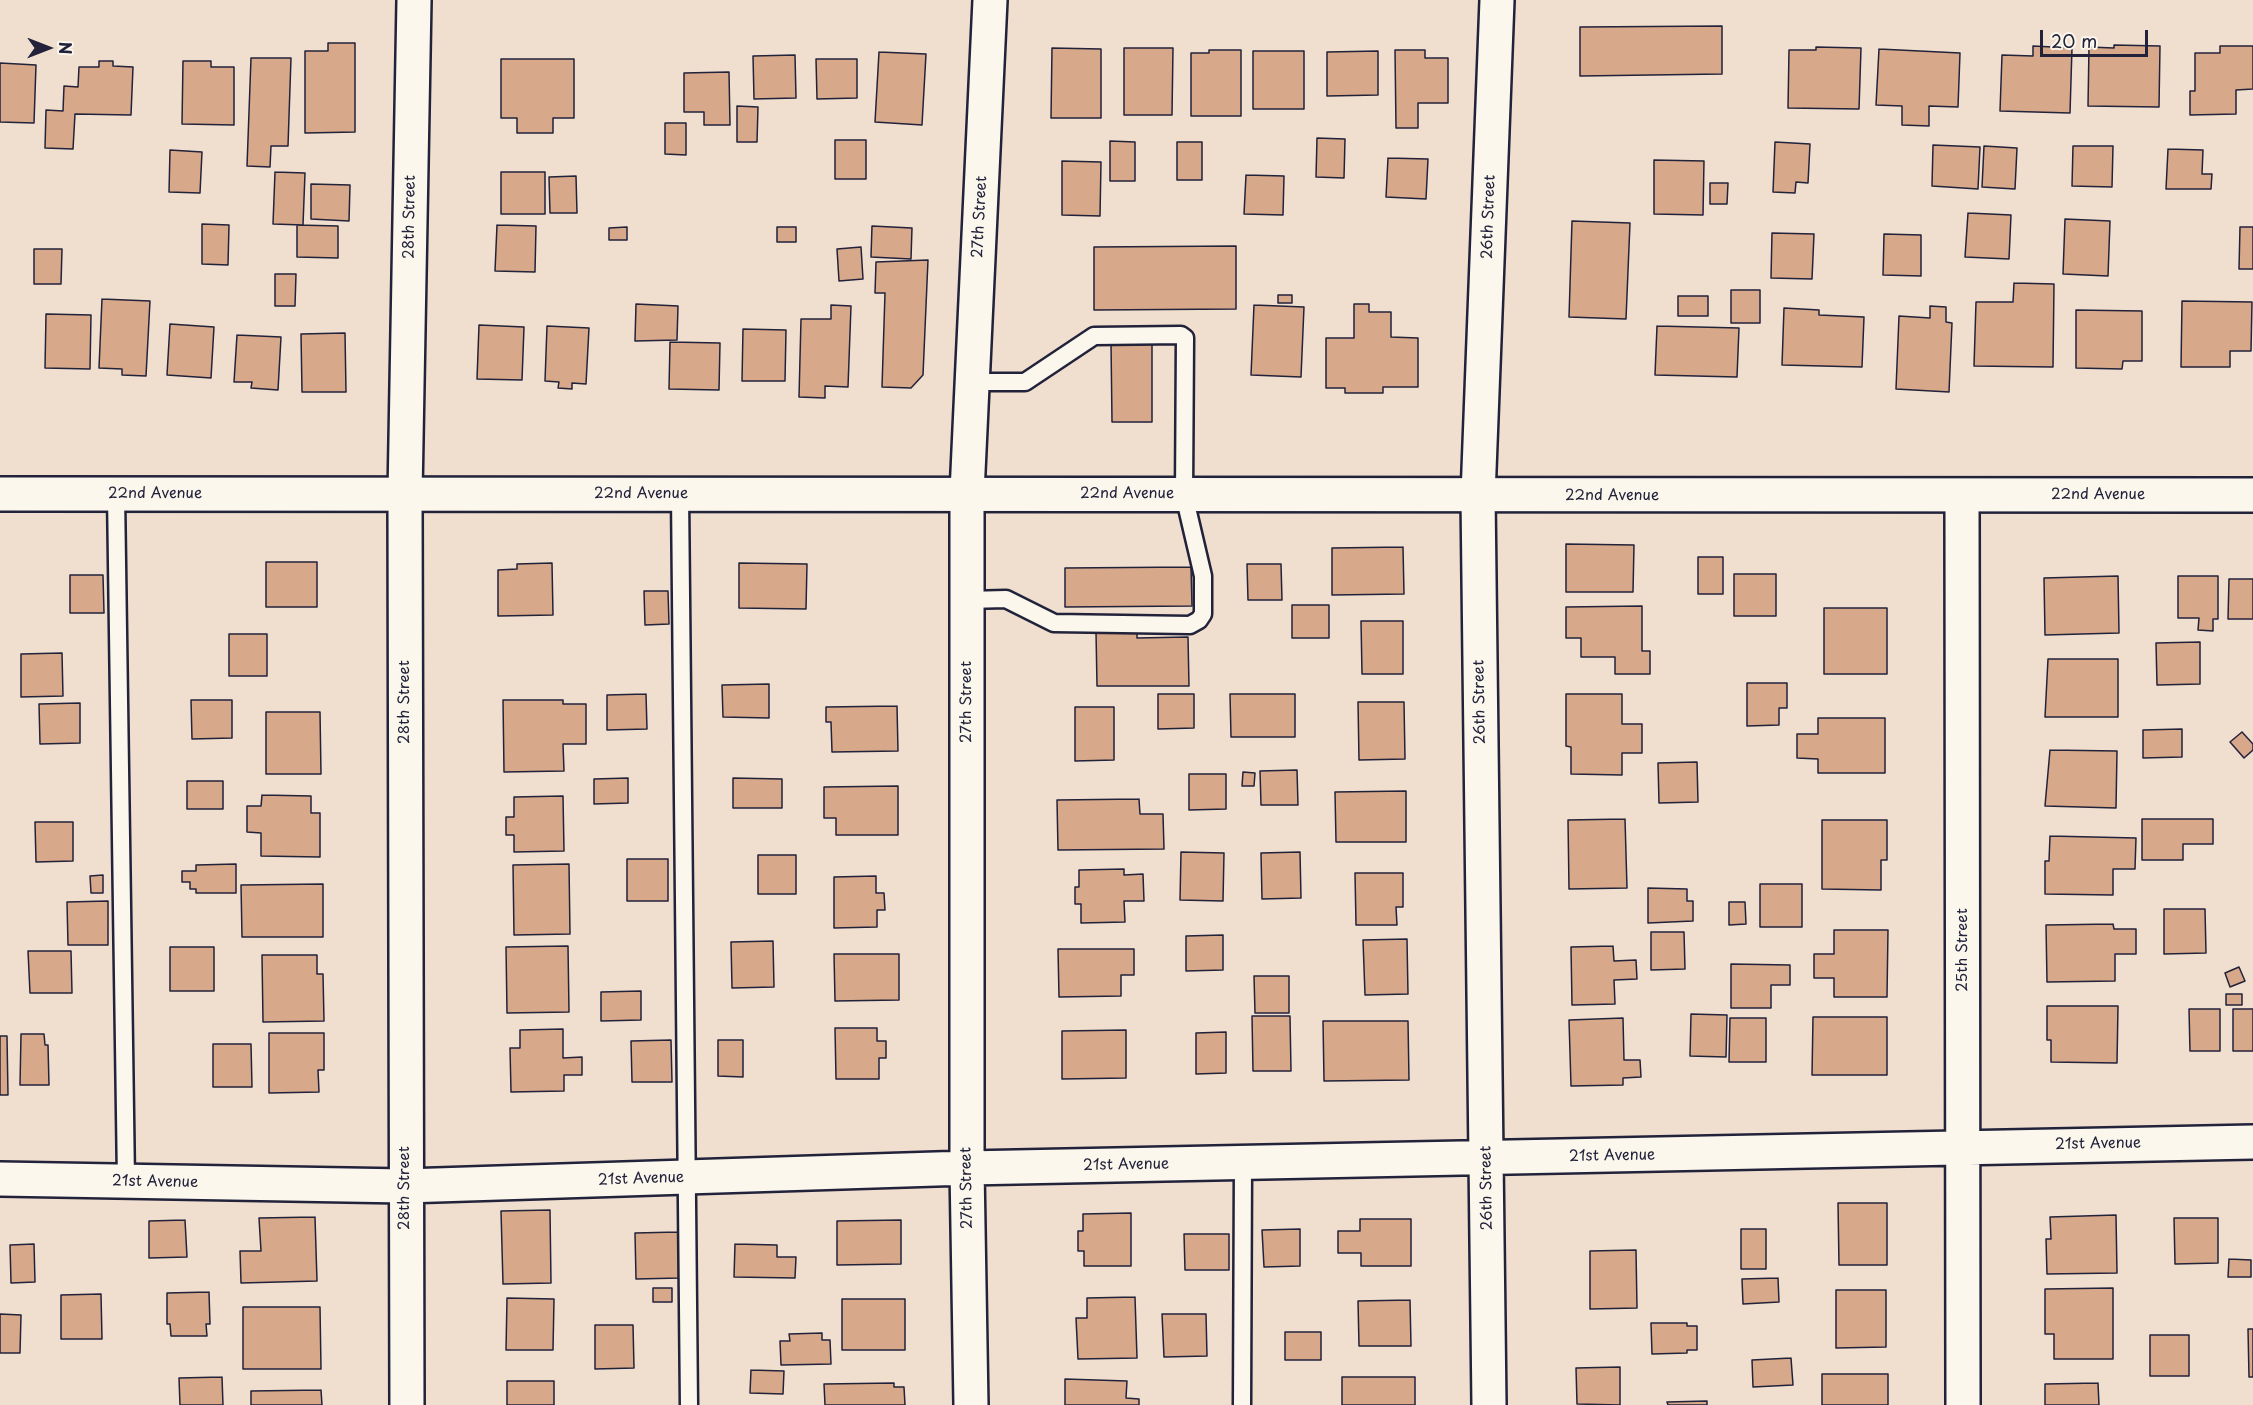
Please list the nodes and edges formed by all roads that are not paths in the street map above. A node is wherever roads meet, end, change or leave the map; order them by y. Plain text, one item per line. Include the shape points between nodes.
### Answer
1 (414, 0) edge
2 (990, 0) edge
3 (1497, 0) edge
4 (972, 382) junction
5 (967, 493) junction
6 (0, 494) edge
7 (116, 494) junction
8 (405, 494) junction
9 (680, 494) junction
10 (1184, 495) junction
11 (2253, 495) edge
12 (1478, 496) junction
13 (1962, 496) junction
14 (967, 600) junction
15 (2253, 1142) edge
16 (1963, 1146) junction
17 (1486, 1159) junction
18 (1243, 1163) junction
19 (967, 1168) junction
20 (686, 1177) junction
21 (0, 1179) edge
22 (126, 1181) junction
23 (405, 1186) junction
24 (407, 1405) edge
25 (689, 1405) edge
26 (971, 1405) edge
27 (1242, 1405) edge
28 (1489, 1405) edge
29 (1963, 1405) edge

1 - 8 street, 28th Street
2 - 4 street, 27th Street
3 - 12 street, 26th Street
4 - 5 street, 27th Street
4 - 10 lane via 1025,382 1094,336 1181,335 1186,344
5 - 9 street, 22nd Avenue
5 - 10 street, 22nd Avenue
5 - 14 street, 27th Street
6 - 7 street, 22nd Avenue
7 - 8 street, 22nd Avenue
7 - 22 lane
8 - 9 street, 22nd Avenue
8 - 23 street, 28th Street
9 - 20 lane
10 - 12 street, 22nd Avenue
10 - 14 lane via 1203,576 1203,614 1190,625 1054,623 1006,599
11 - 13 street, 22nd Avenue
12 - 13 street, 22nd Avenue
12 - 17 street, 26th Street
13 - 16 street, 25th Street
14 - 19 street, 27th Street
15 - 16 street, 21st Avenue
16 - 17 street, 21st Avenue
16 - 29 street, 25th Street
17 - 18 street, 21st Avenue
17 - 28 street, 26th Street
18 - 19 street, 21st Avenue
18 - 27 lane
19 - 20 street, 21st Avenue
19 - 26 street, 27th Street
20 - 23 street, 21st Avenue
20 - 25 lane
21 - 22 street, 21st Avenue
22 - 23 street, 21st Avenue
23 - 24 street, 28th Street

